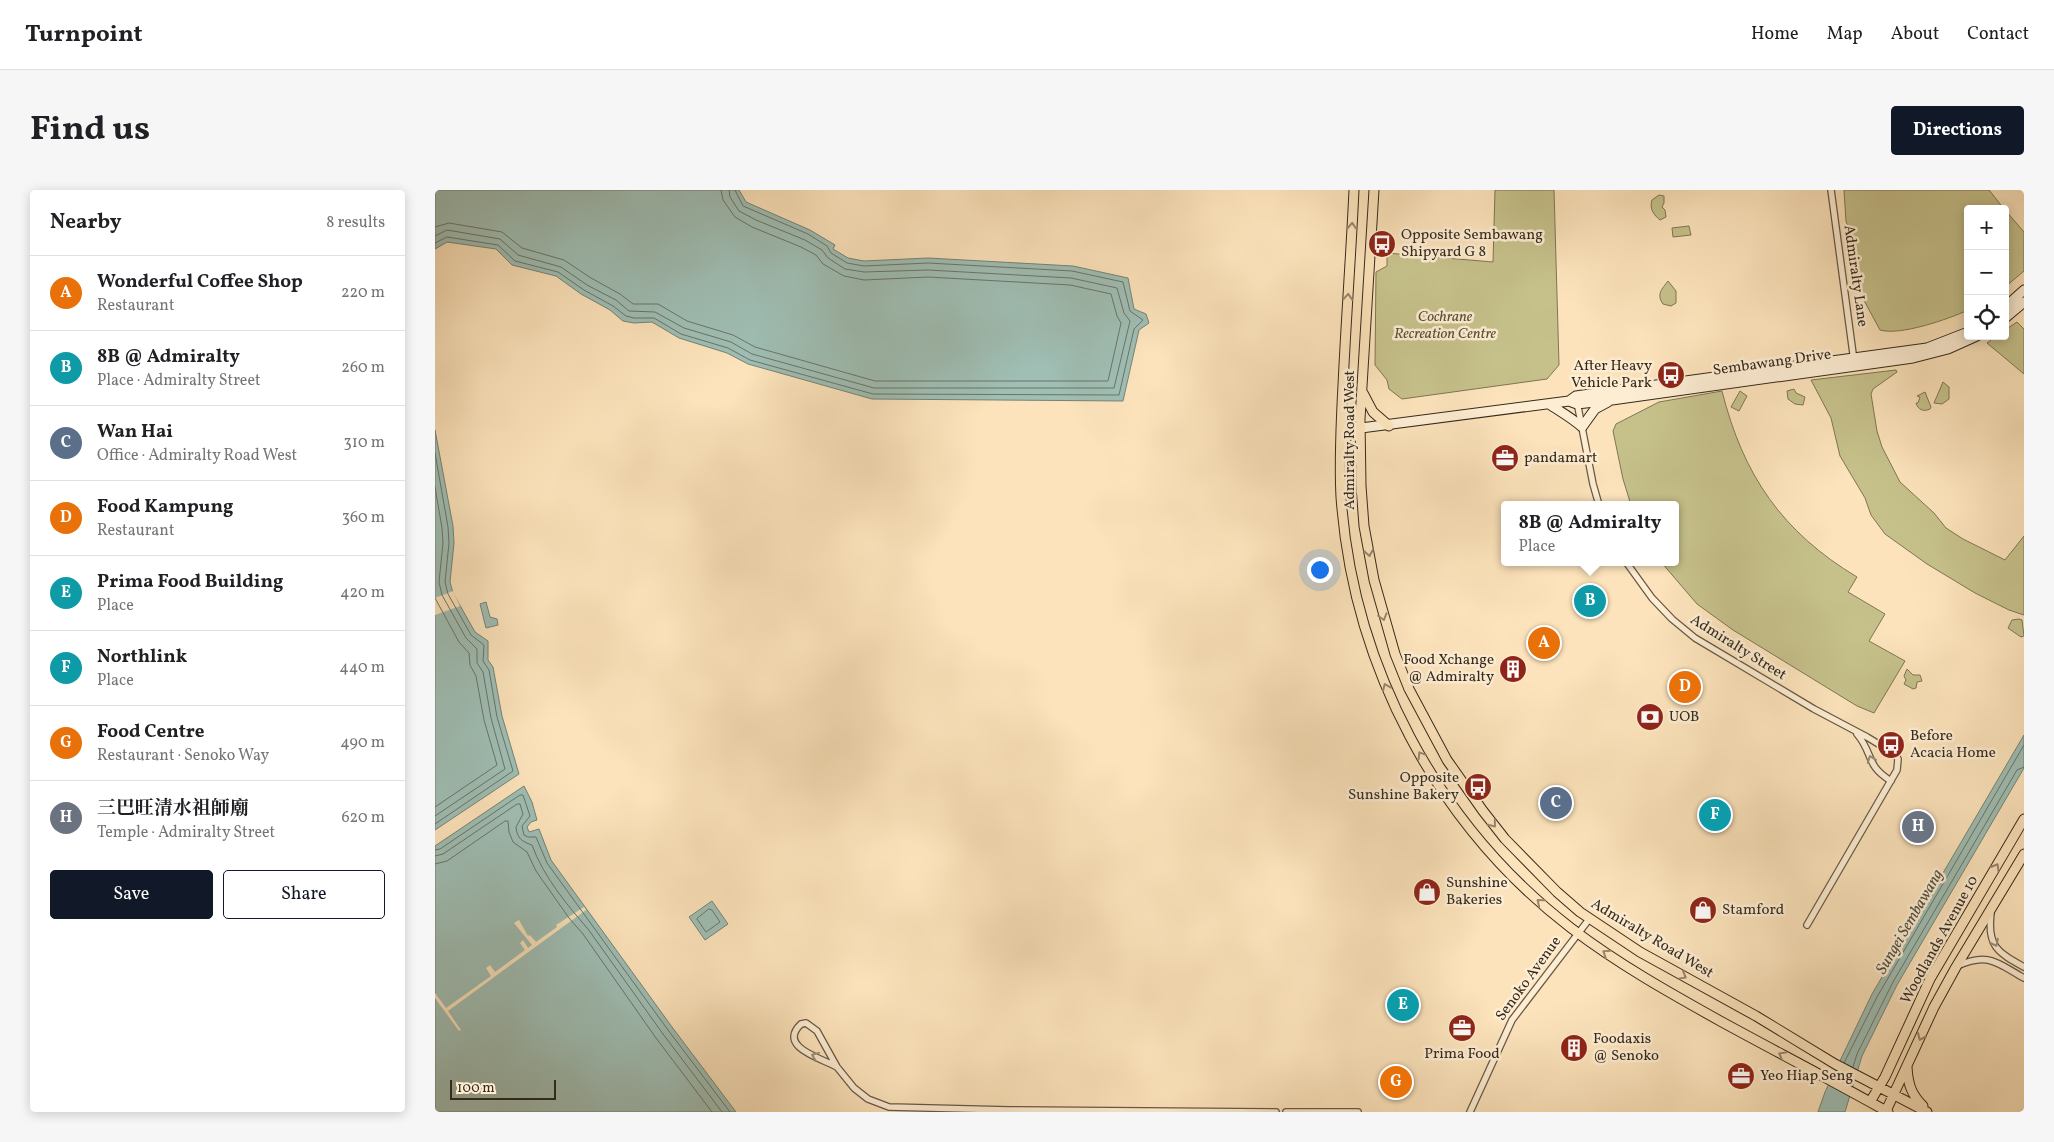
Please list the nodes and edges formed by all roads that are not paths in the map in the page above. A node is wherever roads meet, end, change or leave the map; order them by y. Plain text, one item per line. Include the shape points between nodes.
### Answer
1 (1354, 190) edge
2 (1373, 190) edge
3 (1831, 190) edge
4 (2024, 290) edge
5 (2024, 302) edge
6 (2009, 303) edge
7 (2009, 315) edge
8 (1964, 334) edge
9 (1969, 340) edge
10 (1854, 362) junction
11 (1361, 388) junction
12 (1574, 400) junction
13 (1613, 400) junction
14 (1549, 404) junction
15 (1389, 426) junction
16 (1361, 428) junction
17 (1582, 428) junction
18 (1341, 449) junction
19 (1598, 501) edge
20 (1629, 566) edge
21 (1856, 732) junction
22 (1891, 781) junction
23 (2024, 819) edge
24 (2024, 854) edge
25 (1992, 906) junction
26 (1590, 918) junction
27 (1807, 925) dead end
28 (1578, 933) junction
29 (1955, 967) junction
30 (2024, 967) edge
31 (2024, 978) edge
32 (1907, 1066) junction
33 (837, 1067) junction
34 (1879, 1087) junction
35 (1894, 1094) junction
36 (1870, 1102) junction
37 (1887, 1111) edge
38 (1063, 1112) edge
39 (1275, 1112) edge
40 (1287, 1112) edge
41 (1358, 1112) edge
42 (1470, 1112) edge
43 (1928, 1112) edge

18 -> 1 main road, Admiralty Road West
2 - 11 main road, Admiralty Road West
3 - 10 street, Admiralty Lane
4 - 6 main road
5 - 7 main road
8 - 10 main road, Sembawang Drive via 1927,348
9 - 10 main road, Sembawang Drive via 1932,354
10 - 12 main road, Sembawang Drive
10 - 13 main road, Sembawang Drive
11 - 15 main road via 1373,412
11 - 16 main road, Admiralty Road West
12 - 13 main road, Sembawang Drive
12 - 14 main road, Sembawang Drive
12 - 17 street
13 - 17 main road via 1595,410
14 - 15 main road, Sembawang Drive
14 - 17 main road
15 - 16 main road, Sembawang Drive
16 - 18 main road via 1349,432
16 -> 26 main road, Admiralty Road West via 1362,507 1368,551 1384,619 1409,689 1447,760 1488,818 1551,886
17 - 19 street
28 -> 18 main road, Admiralty Road West via 1526,890 1483,845 1447,797 1406,731 1385,685 1362,620 1348,556
20 - 21 street, Admiralty Street via 1652,598 1695,638
22 -> 21 street, Admiralty Street via 1875,769 1864,742
21 - 22 street, Admiralty Street via 1898,759 1899,765
22 - 27 street, Admiralty Street
34 -> 23 main road, Woodlands Avenue 10 via 1930,979
24 - 25 main road, Woodlands Avenue 10
25 - 29 main road, Woodlands Avenue 10
25 -> 30 street via 1989,928 1994,946 2001,954
26 - 28 street, Senoko Avenue
26 -> 34 main road, Admiralty Road West via 1640,952
36 -> 28 main road, Admiralty Road West via 1680,999
28 - 42 street, Senoko Avenue via 1512,1020
29 - 31 street via 1978,958 1994,961
29 -> 32 main road, Woodlands Avenue 10
32 - 35 main road, Woodlands Avenue 10
32 - 43 main road via 1913,1096
33 -> 33 street via 798,1046 793,1033 801,1024 806,1023 817,1031
33 - 38 street via 867,1099 889,1107
34 - 35 main road, Admiralty Road West
34 - 36 main road, Woodlands Avenue 10
35 - 37 main road, Woodlands Avenue 10
35 - 43 main road, Admiralty Road West
36 - 37 main road, Admiralty Road West
38 - 39 street
40 - 41 street

